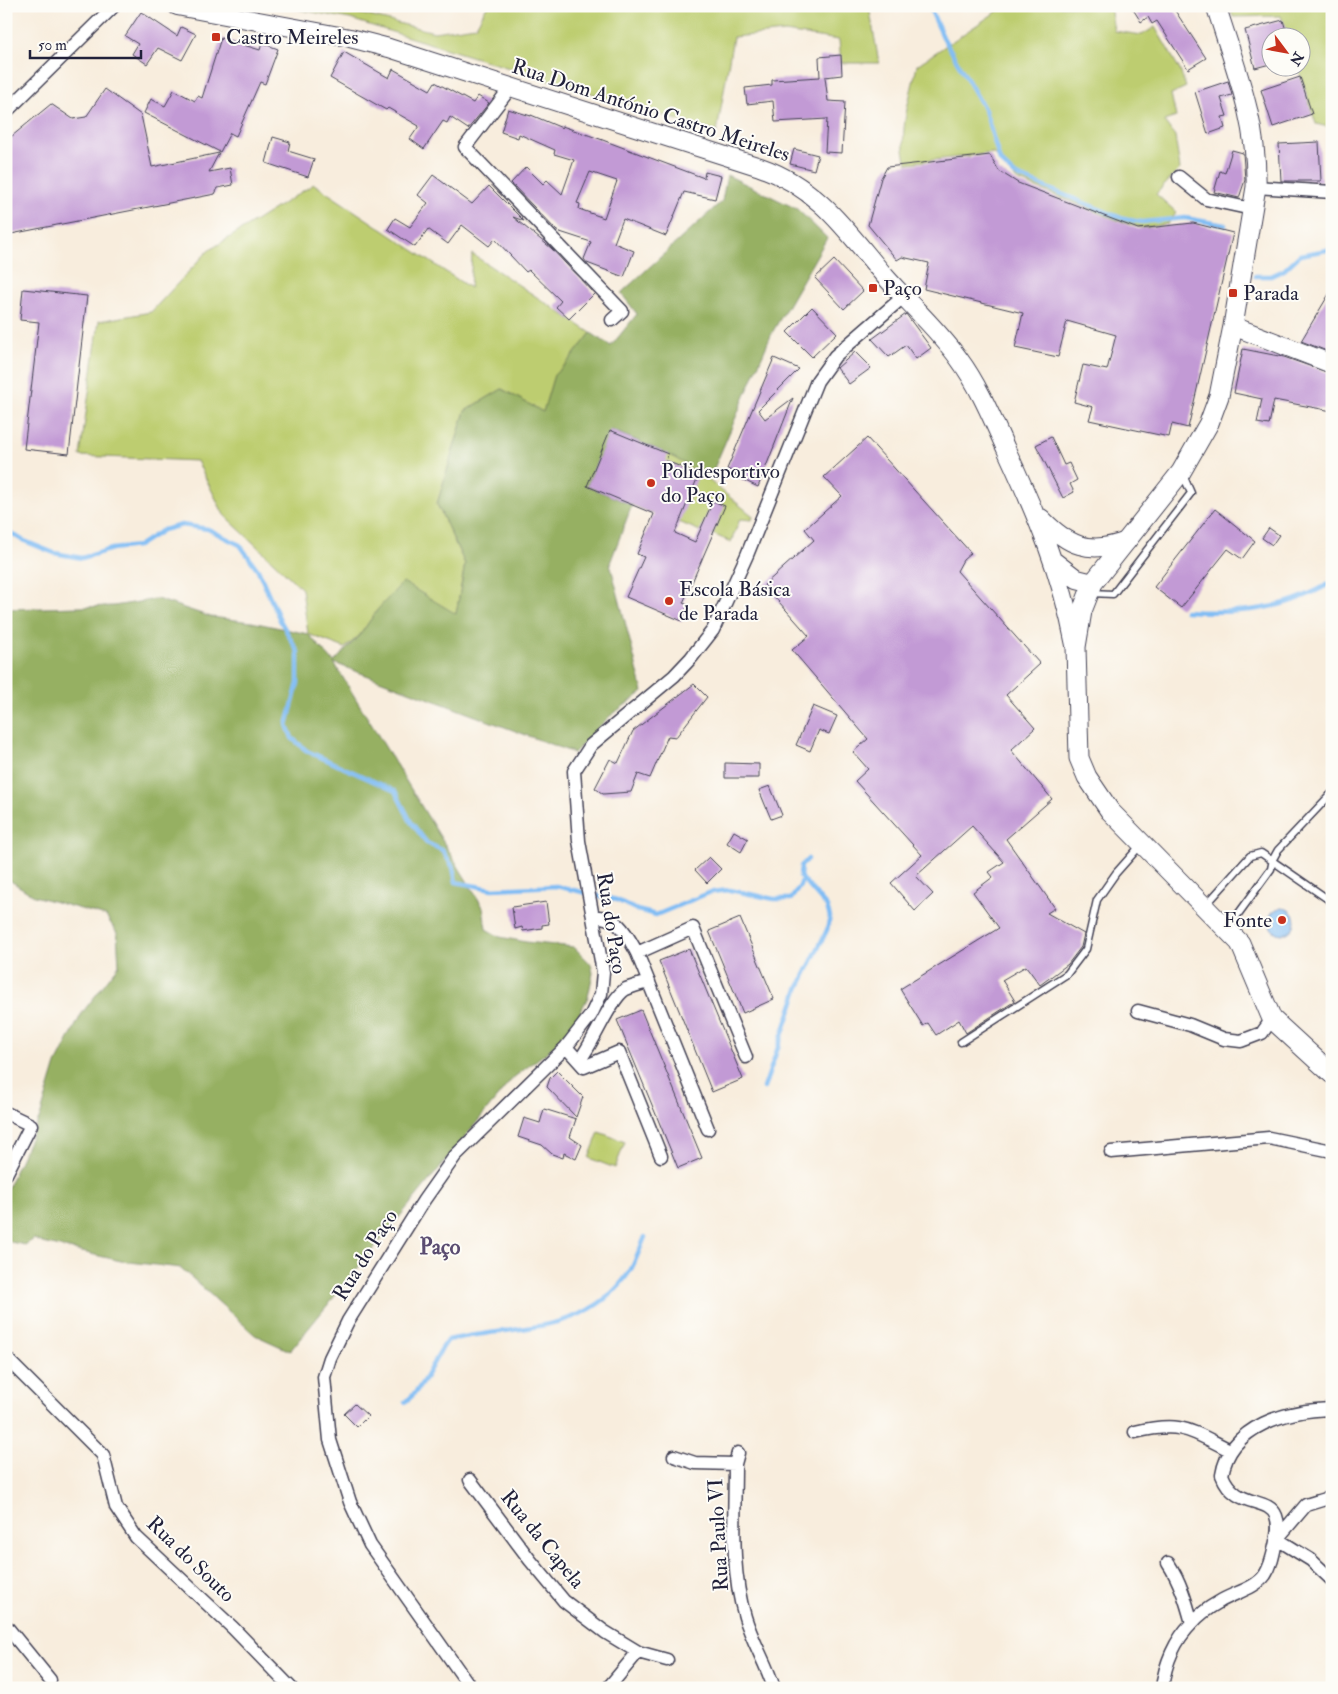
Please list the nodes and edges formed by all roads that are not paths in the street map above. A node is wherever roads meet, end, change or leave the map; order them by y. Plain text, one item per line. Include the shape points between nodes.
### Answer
1 (114, 6) edge
2 (177, 6) edge
3 (1216, 6) edge
4 (511, 87) junction
5 (6, 112) edge
6 (1179, 177) dead end
7 (1256, 187) junction
8 (1332, 192) edge
9 (1252, 209) junction
10 (902, 297) junction
11 (612, 320) dead end
12 (1233, 326) junction
13 (1332, 364) edge
14 (1181, 472) junction
15 (1037, 514) junction
16 (1127, 541) junction
17 (1055, 562) junction
18 (1090, 588) junction
19 (1076, 648) junction
20 (1332, 794) edge
21 (1143, 843) junction
22 (1273, 859) junction
23 (1332, 902) edge
24 (1205, 906) junction
25 (593, 917) junction
26 (1228, 929) junction
27 (637, 953) junction
28 (649, 982) junction
29 (1138, 1011) dead end
30 (1272, 1018) junction
31 (961, 1042) dead end
32 (566, 1047) junction
33 (746, 1056) dead end
34 (579, 1061) junction
35 (1332, 1074) edge
36 (6, 1113) edge
37 (708, 1129) dead end
38 (1332, 1151) edge
39 (1111, 1152) dead end
40 (661, 1156) dead end
41 (6, 1174) edge
42 (6, 1358) edge
43 (1332, 1408) edge
44 (1135, 1432) dead end
45 (1230, 1450) junction
46 (674, 1456) dead end
47 (470, 1480) dead end
48 (1332, 1497) edge
49 (1277, 1539) junction
50 (1168, 1563) dead end
51 (1332, 1580) edge
52 (1192, 1622) junction
53 (6, 1626) edge
54 (638, 1652) junction
55 (667, 1660) dead end
56 (50, 1680) dead end
57 (291, 1688) edge
58 (471, 1688) edge
59 (608, 1688) edge
60 (774, 1688) edge
61 (1162, 1688) edge

1 - 5 street
2 - 4 street, Rua Dom António Castro Meireles via 350,38
3 - 7 main road via 1253,127
4 - 10 street, Rua Dom António Castro Meireles via 760,166 782,176 829,210
4 - 11 street via 465,147 622,311
6 - 9 street via 1206,199
7 - 8 street
7 - 9 main road
9 - 12 main road
10 - 15 street, Rua Dom António Castro Meireles via 947,343 970,376
10 - 25 street, Rua do Paço via 835,356 817,382 713,630 674,676 591,745 574,771 579,841
12 - 13 street
12 - 14 main road via 1215,410
14 - 16 main road
14 - 18 lane via 1192,493 1113,594
15 - 16 street, Rua Dom António Castro Meireles via 1063,539 1081,546 1100,549
15 - 17 street, Rua Dom António Castro Meireles
16 - 18 main road
17 - 18 street
17 - 19 street, Rua Dom António Castro Meireles
18 - 19 main road via 1078,626
19 - 21 main road via 1079,758 1087,778 1110,811
20 - 22 lane
21 - 24 main road
21 - 31 lane via 1097,900 1086,949 1067,974
22 - 23 lane
22 - 24 lane via 1262,853 1250,856
22 - 26 lane via 1271,869
24 - 26 main road
25 - 27 street via 603,916 623,927
25 - 32 street, Rua do Paço via 603,972 601,994 591,1015
26 - 30 main road via 1247,956
27 - 28 street
27 - 33 street via 693,928
28 - 34 street via 624,990
28 - 37 street
29 - 30 street via 1190,1025 1224,1039 1241,1041 1262,1033
30 - 35 main road
32 - 34 street
32 - 58 street, Rua do Paço via 455,1156 369,1285 348,1321 324,1377 330,1440 350,1502 370,1544
34 - 40 street via 584,1066 619,1052
36 - 41 street via 31,1125
38 - 39 street via 1269,1138
42 - 57 street, Rua do Souto via 103,1455 116,1507 136,1537 233,1628
43 - 45 street via 1288,1413 1262,1424 1242,1437
44 - 45 street via 1174,1426 1188,1429
45 - 49 street via 1222,1470 1225,1483 1238,1498 1270,1508 1276,1516
46 - 60 street, Rua Paulo VI via 696,1463 736,1458 735,1554 740,1598
47 - 54 street, Rua da Capela via 564,1601
48 - 49 street via 1306,1505
49 - 51 street via 1311,1560
49 - 52 street via 1271,1564 1258,1582 1219,1602
50 - 52 street via 1175,1573
52 - 61 street via 1170,1658
53 - 56 street
54 - 55 street, Rua da Capela
54 - 59 street

